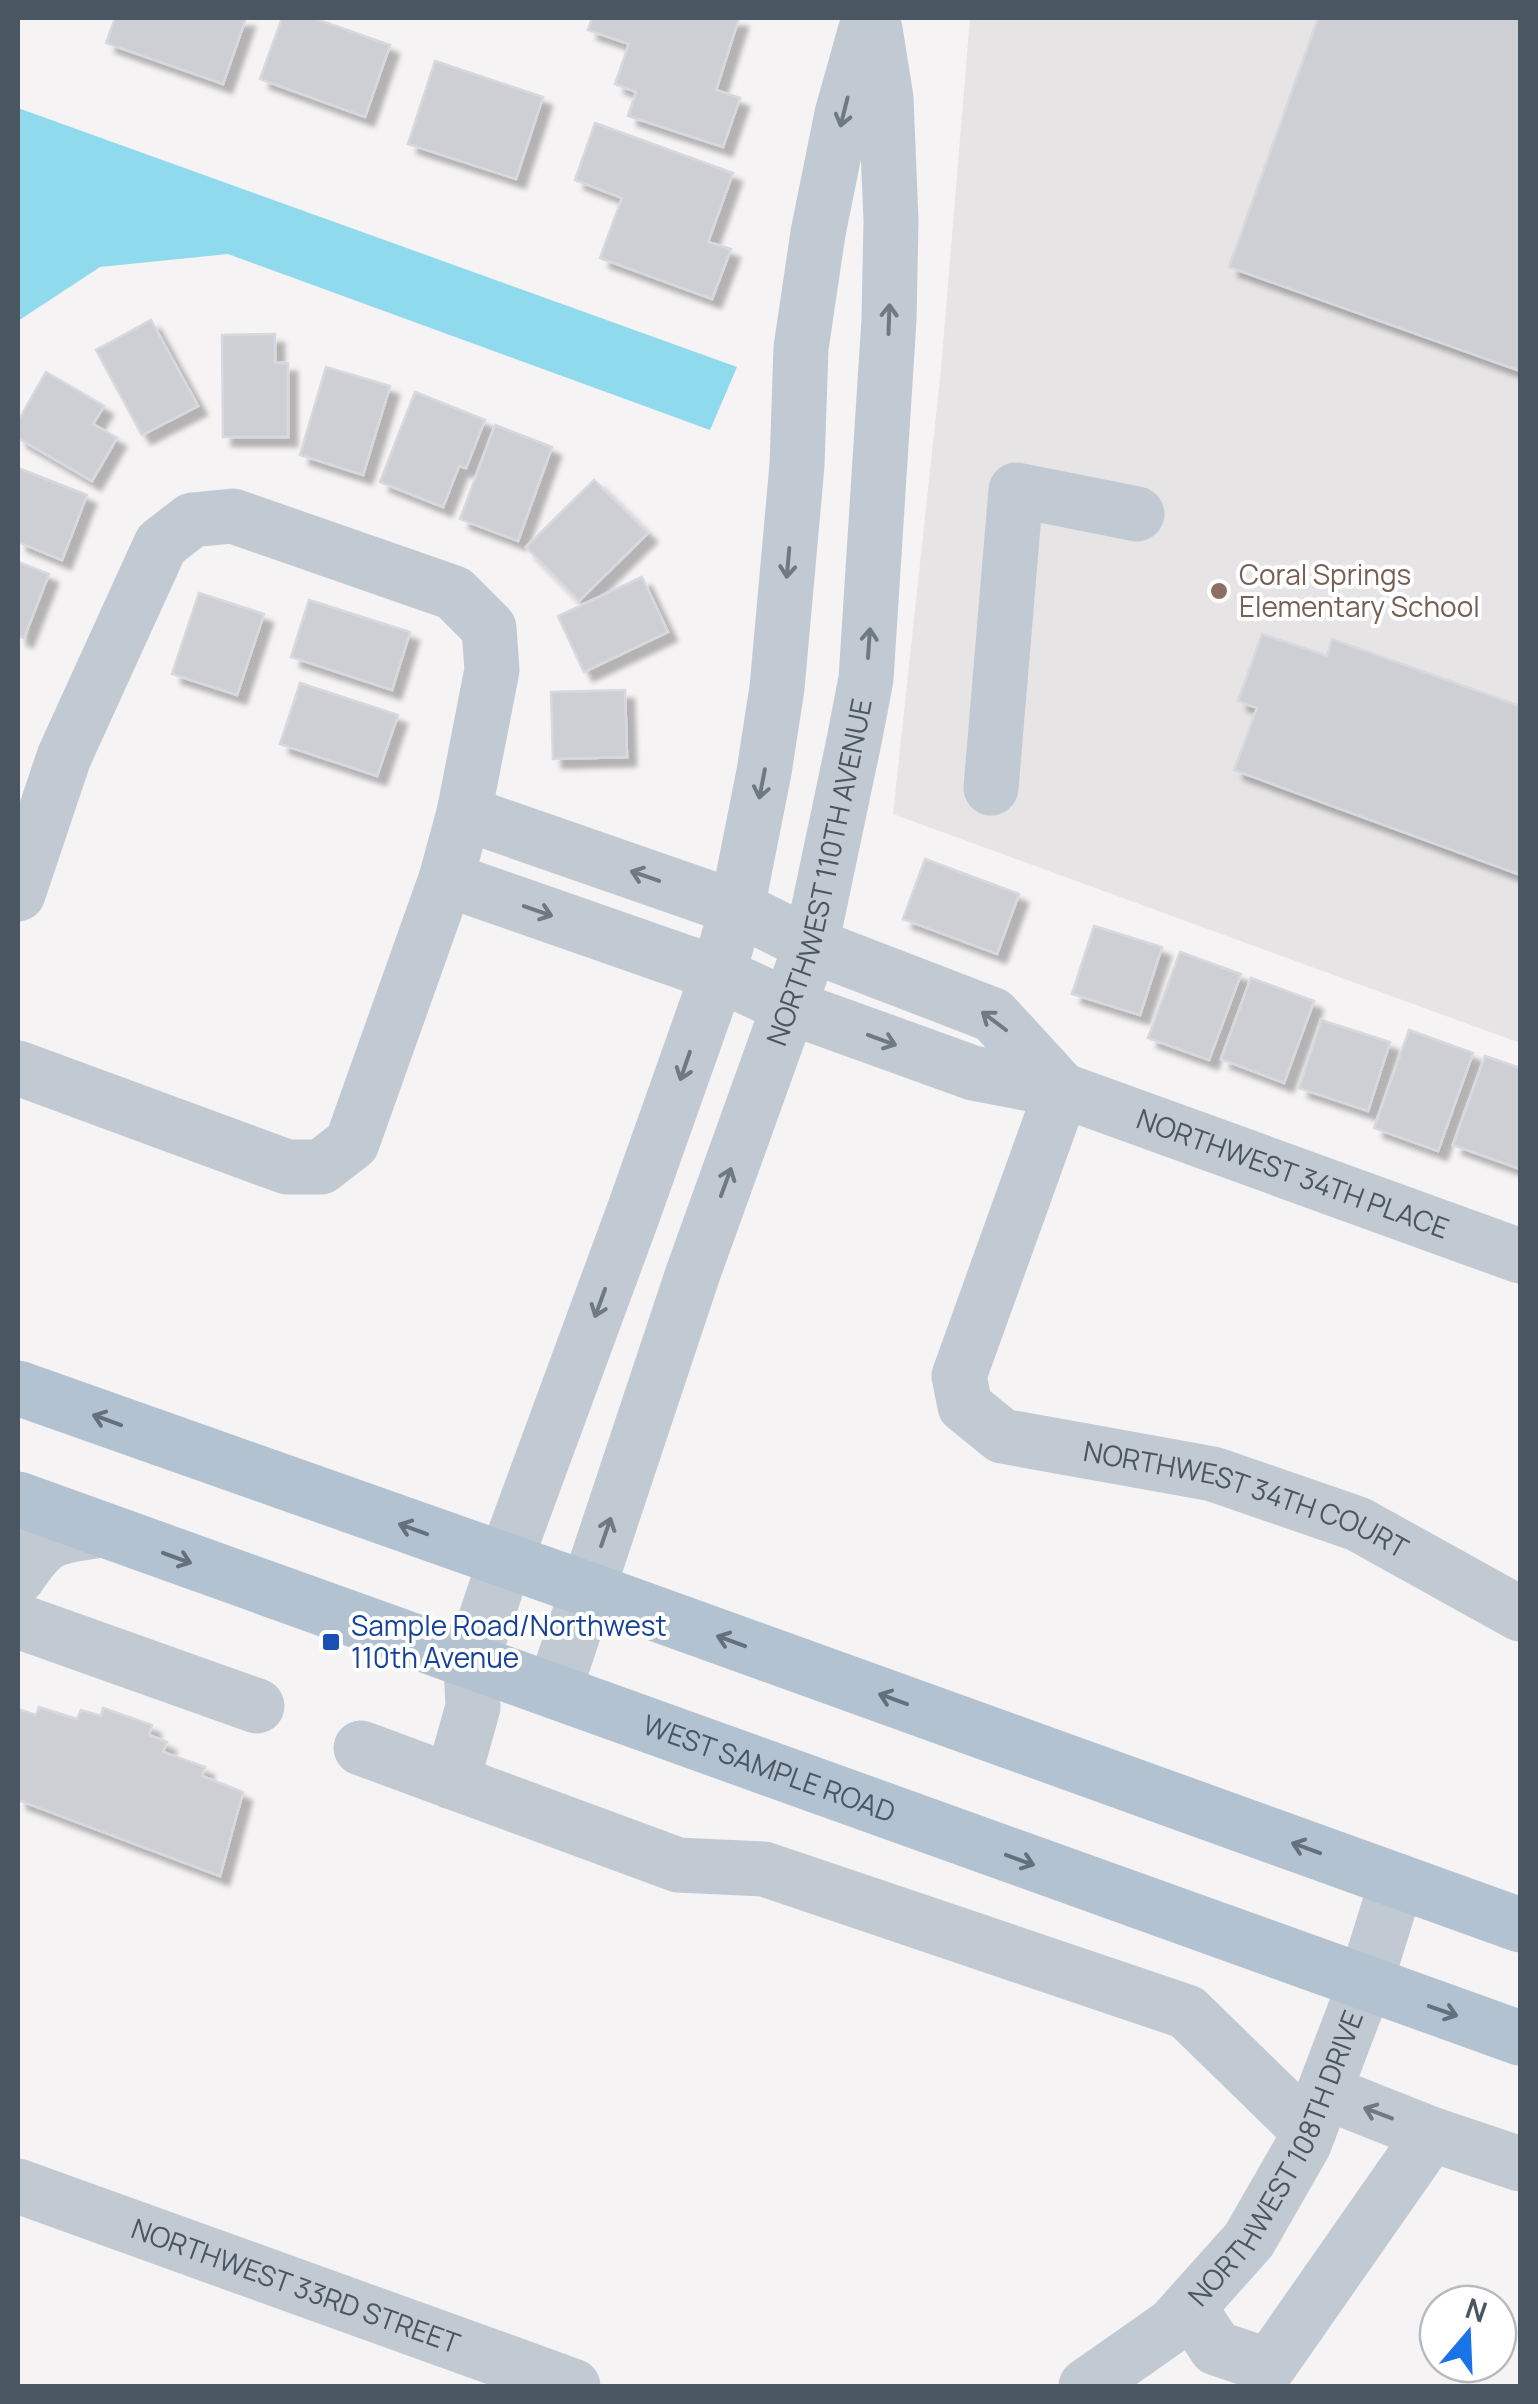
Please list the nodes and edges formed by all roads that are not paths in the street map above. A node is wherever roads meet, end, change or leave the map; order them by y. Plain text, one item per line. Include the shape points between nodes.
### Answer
1 (871, 18) edge
2 (1138, 514) dead end
3 (991, 788) dead end
4 (464, 813) junction
5 (446, 879) junction
6 (18, 894) edge
7 (737, 908) junction
8 (811, 945) junction
9 (718, 974) junction
10 (790, 1007) junction
11 (18, 1068) edge
12 (1062, 1090) junction
13 (1520, 1256) edge
14 (18, 1388) edge
15 (18, 1499) edge
16 (100, 1530) junction
17 (505, 1561) junction
18 (18, 1577) edge
19 (587, 1589) junction
20 (1520, 1614) edge
21 (18, 1621) edge
22 (471, 1663) junction
23 (554, 1690) junction
24 (256, 1706) dead end
25 (361, 1748) dead end
26 (452, 1782) junction
27 (1398, 1880) junction
28 (1520, 1925) edge
29 (1364, 1984) junction
30 (1520, 2038) edge
31 (1317, 2112) junction
32 (1431, 2134) junction
33 (1520, 2164) edge
34 (18, 2186) edge
35 (1202, 2328) junction
36 (573, 2386) edge
37 (1086, 2386) edge

1 -> 7 street, NORTHWEST 110TH AVENUE via 842,114 818,233 801,348 777,688
8 -> 1 street, NORTHWEST 110TH AVENUE via 866,679 891,221 886,98
2 - 3 street via 1016,490
4 - 5 street
4 - 6 street via 492,670 489,628 454,593 233,516 192,520 161,544 64,757
7 -> 4 street, NORTHWEST 34TH PLACE
5 -> 9 street, NORTHWEST 34TH PLACE
5 - 11 street via 352,1144 321,1167 287,1167
7 - 8 street, NORTHWEST 34TH PLACE
7 - 9 street, NORTHWEST 110TH AVENUE
8 - 10 street, NORTHWEST 110TH AVENUE
12 -> 8 street, NORTHWEST 34TH PLACE via 992,1015
9 - 10 street, NORTHWEST 34TH PLACE
9 -> 17 street, NORTHWEST 110TH AVENUE
10 -> 12 street, NORTHWEST 34TH PLACE via 974,1072
19 -> 10 street, NORTHWEST 110TH AVENUE
12 - 13 street, NORTHWEST 34TH PLACE
12 - 20 street, NORTHWEST 34TH COURT via 959,1376 966,1406 1002,1436 1214,1474 1358,1524
17 -> 14 main road
15 - 16 main road, WEST SAMPLE ROAD
16 - 18 street via 53,1538
16 -> 22 main road, WEST SAMPLE ROAD
17 - 19 main road
17 - 22 street, NORTHWEST 110TH AVENUE
19 - 23 street, NORTHWEST 110TH AVENUE
27 -> 19 main road
21 - 24 street
22 - 23 main road, WEST SAMPLE ROAD
22 - 26 street, NORTHWEST 110TH AVENUE via 473,1707
23 -> 29 main road, WEST SAMPLE ROAD
25 - 26 street
26 - 31 street via 678,1864 764,1869 1187,2012
27 - 28 main road
27 - 29 street, NORTHWEST 108TH DRIVE
29 -> 30 main road, WEST SAMPLE ROAD
29 - 31 street, NORTHWEST 108TH DRIVE
32 -> 31 street
31 - 35 street, NORTHWEST 108TH DRIVE
32 - 33 street
32 - 35 street via 1270,2366
34 - 36 street, NORTHWEST 33RD STREET
35 - 37 street, NORTHWEST 108TH DRIVE via 1173,2325

